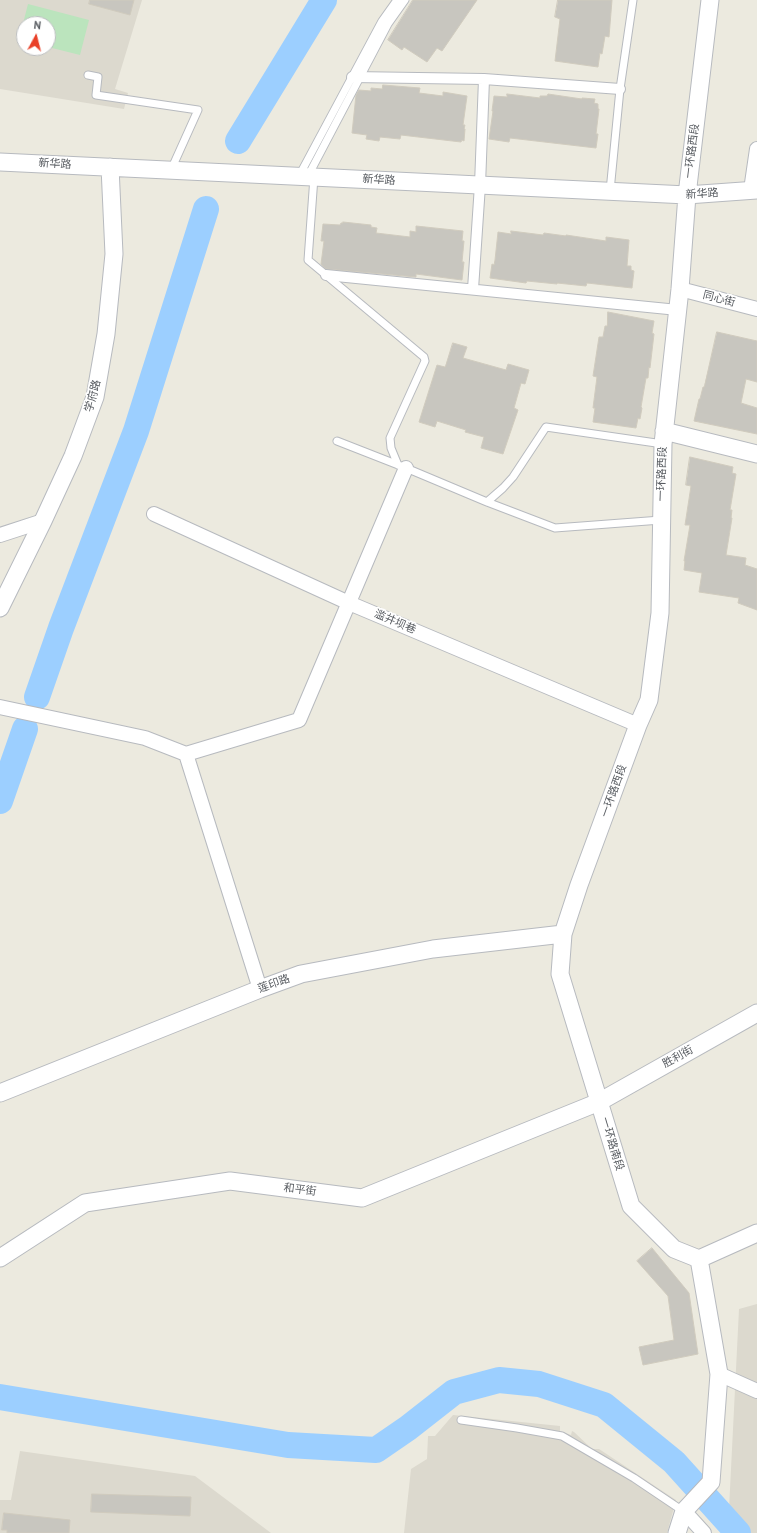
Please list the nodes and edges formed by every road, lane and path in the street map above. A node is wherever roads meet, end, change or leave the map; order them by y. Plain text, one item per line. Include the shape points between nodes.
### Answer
1 (397, 0) edge
2 (405, 0) edge
3 (633, 0) edge
4 (710, 0) edge
5 (88, 75) dead end
6 (356, 77) junction
7 (484, 79) junction
8 (620, 89) junction
9 (757, 149) edge
10 (0, 162) edge
11 (110, 167) junction
12 (171, 170) junction
13 (307, 177) junction
14 (480, 185) junction
15 (754, 190) edge
16 (610, 192) junction
17 (687, 195) junction
18 (326, 275) junction
19 (473, 289) junction
20 (680, 289) junction
21 (757, 309) edge
22 (678, 310) junction
23 (663, 437) junction
24 (337, 441) dead end
25 (757, 454) edge
26 (402, 466) junction
27 (486, 502) junction
28 (154, 514) dead end
29 (661, 520) junction
30 (43, 521) junction
31 (0, 535) edge
32 (349, 603) junction
33 (0, 608) edge
34 (0, 707) edge
35 (638, 725) junction
36 (186, 754) junction
37 (563, 934) junction
38 (260, 989) junction
39 (757, 1013) edge
40 (0, 1093) edge
41 (599, 1102) junction
42 (757, 1233) edge
43 (0, 1258) edge
44 (699, 1259) junction
45 (719, 1374) junction
46 (757, 1391) edge
47 (461, 1420) dead end
48 (684, 1511) junction
49 (678, 1533) edge
50 (704, 1533) edge

1 - 6 lane via 382,21
2 - 6 lane
3 - 8 lane
4 - 17 street, 一环路西段
5 - 12 lane via 98,77 96,95 198,110
6 - 7 street
6 - 13 lane
7 - 8 street
7 - 14 street
8 - 16 lane
9 - 15 street
10 - 11 street, 新华路
11 - 12 street, 新华路
11 - 30 street, 学府路 via 114,254 106,334 95,397 73,456
12 - 13 street, 新华路
13 - 14 street, 新华路
13 - 18 lane via 308,260
14 - 16 street, 新华路
14 - 19 street
15 - 17 street, 新华路
16 - 17 street, 新华路
17 - 20 street, 一环路西段
18 - 19 street
18 - 26 lane via 424,357 425,361 390,438 391,448
19 - 22 street
20 - 21 street, 同心街
20 - 22 street, 一环路西段
22 - 23 street, 一环路西段
23 - 25 street
23 - 27 lane via 546,427 513,477
23 - 29 street, 一环路西段
24 - 26 lane
26 - 27 lane
26 - 32 street
27 - 29 lane via 554,528
28 - 32 street, 滥井坝巷
29 - 35 street, 一环路西段 via 660,613 649,700
30 - 31 street
30 - 33 street, 学府路
32 - 35 street, 滥井坝巷
32 - 36 street via 299,720
34 - 36 street via 144,738
35 - 37 street, 一环路西段
36 - 38 street
37 - 38 street, 莲印路 via 433,949 301,974
37 - 41 street, 一环路南段 via 560,974
38 - 40 street, 莲印路
39 - 41 street, 胜利街
41 - 43 street, 和平街 via 362,1198 230,1181 85,1203
41 - 44 street, 一环路南段 via 631,1206 674,1249
42 - 44 street
44 - 45 street
45 - 46 street
45 - 48 street via 711,1482
47 - 48 lane via 562,1436
48 - 49 street
48 - 50 street

